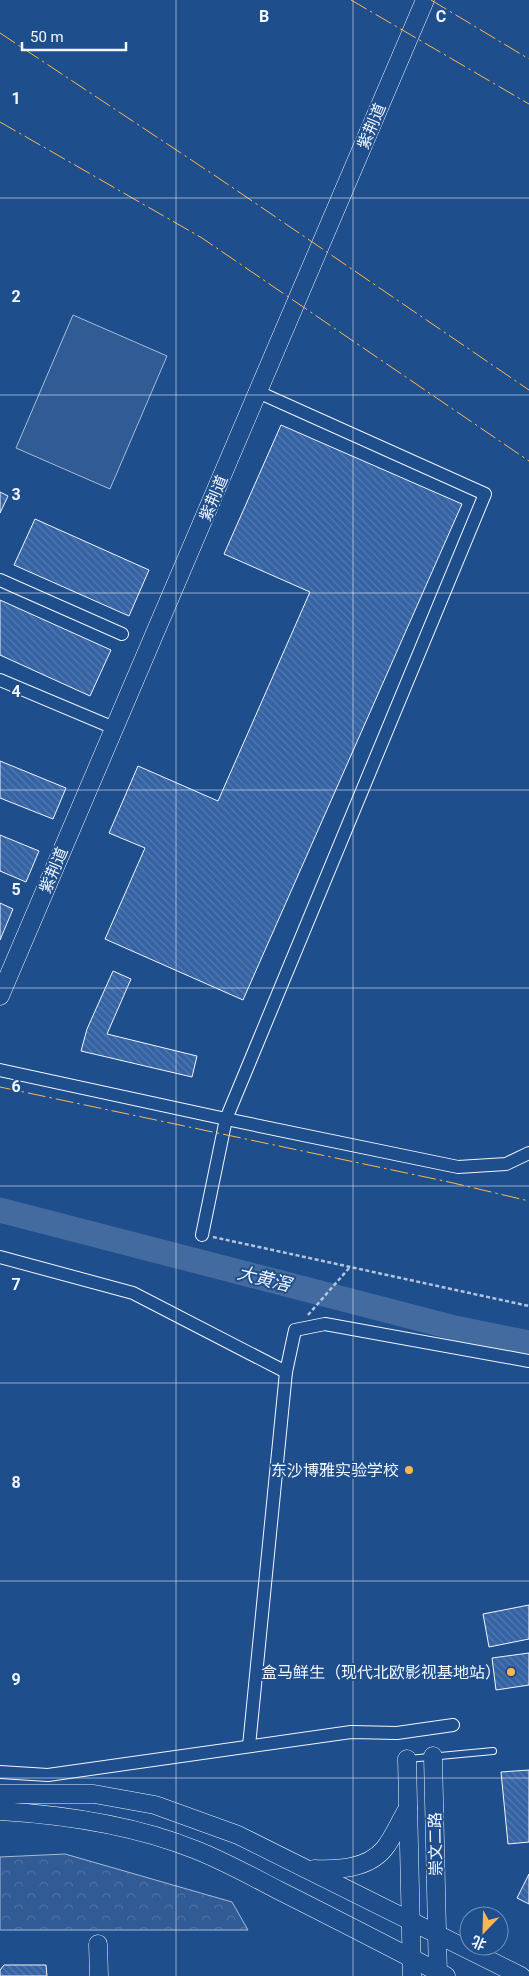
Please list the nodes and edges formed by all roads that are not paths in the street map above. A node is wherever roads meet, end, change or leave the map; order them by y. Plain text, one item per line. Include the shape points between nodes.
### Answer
1 (425, 0) edge
2 (258, 392) junction
3 (0, 580) edge
4 (122, 634) dead end
5 (0, 680) edge
6 (114, 728) junction
7 (0, 996) edge
8 (0, 1070) edge
9 (226, 1119) junction
10 (529, 1153) edge
11 (202, 1235) road end
12 (0, 1257) edge
13 (529, 1361) edge
14 (286, 1372) junction
15 (453, 1725) dead end
16 (249, 1746) junction
17 (493, 1751) dead end
18 (433, 1756) junction
19 (407, 1759) joint
20 (0, 1772) edge
21 (0, 1794) edge
22 (408, 1808) junction
23 (0, 1811) edge
24 (309, 1869) junction
25 (411, 1921) junction
26 (436, 1933) junction
27 (98, 1944) dead end
28 (412, 1958) junction
29 (440, 1975) edge
30 (99, 1976) edge
31 (412, 1976) edge
32 (520, 1976) edge

1 - 2 street, 紫荆道
2 - 6 street, 紫荆道
2 - 9 street via 485,494
3 - 4 street
5 - 6 street
6 - 7 street, 紫荆道
8 - 9 street
9 - 10 street via 458,1167 506,1164
9 - 11 street
12 - 14 street via 133,1293
13 - 14 street via 326,1324 295,1330
14 - 16 street
15 - 16 street via 397,1733 351,1732
16 - 20 street via 48,1775
17 - 18 lane
18 - 19 lane
18 - 26 street, 崇文二路
19 - 22 street, 崇文二路
21 - 24 street via 94,1794 155,1805 238,1834
22 - 24 street via 384,1849 374,1857 342,1870
22 - 25 street, 崇文二路
23 - 28 street via 97,1822 195,1850
24 - 25 street
25 - 26 street
25 - 28 street, 崇文二路
26 - 29 street, 崇文二路
26 - 32 street
27 - 30 street
28 - 29 street
28 - 31 street, 崇文二路

